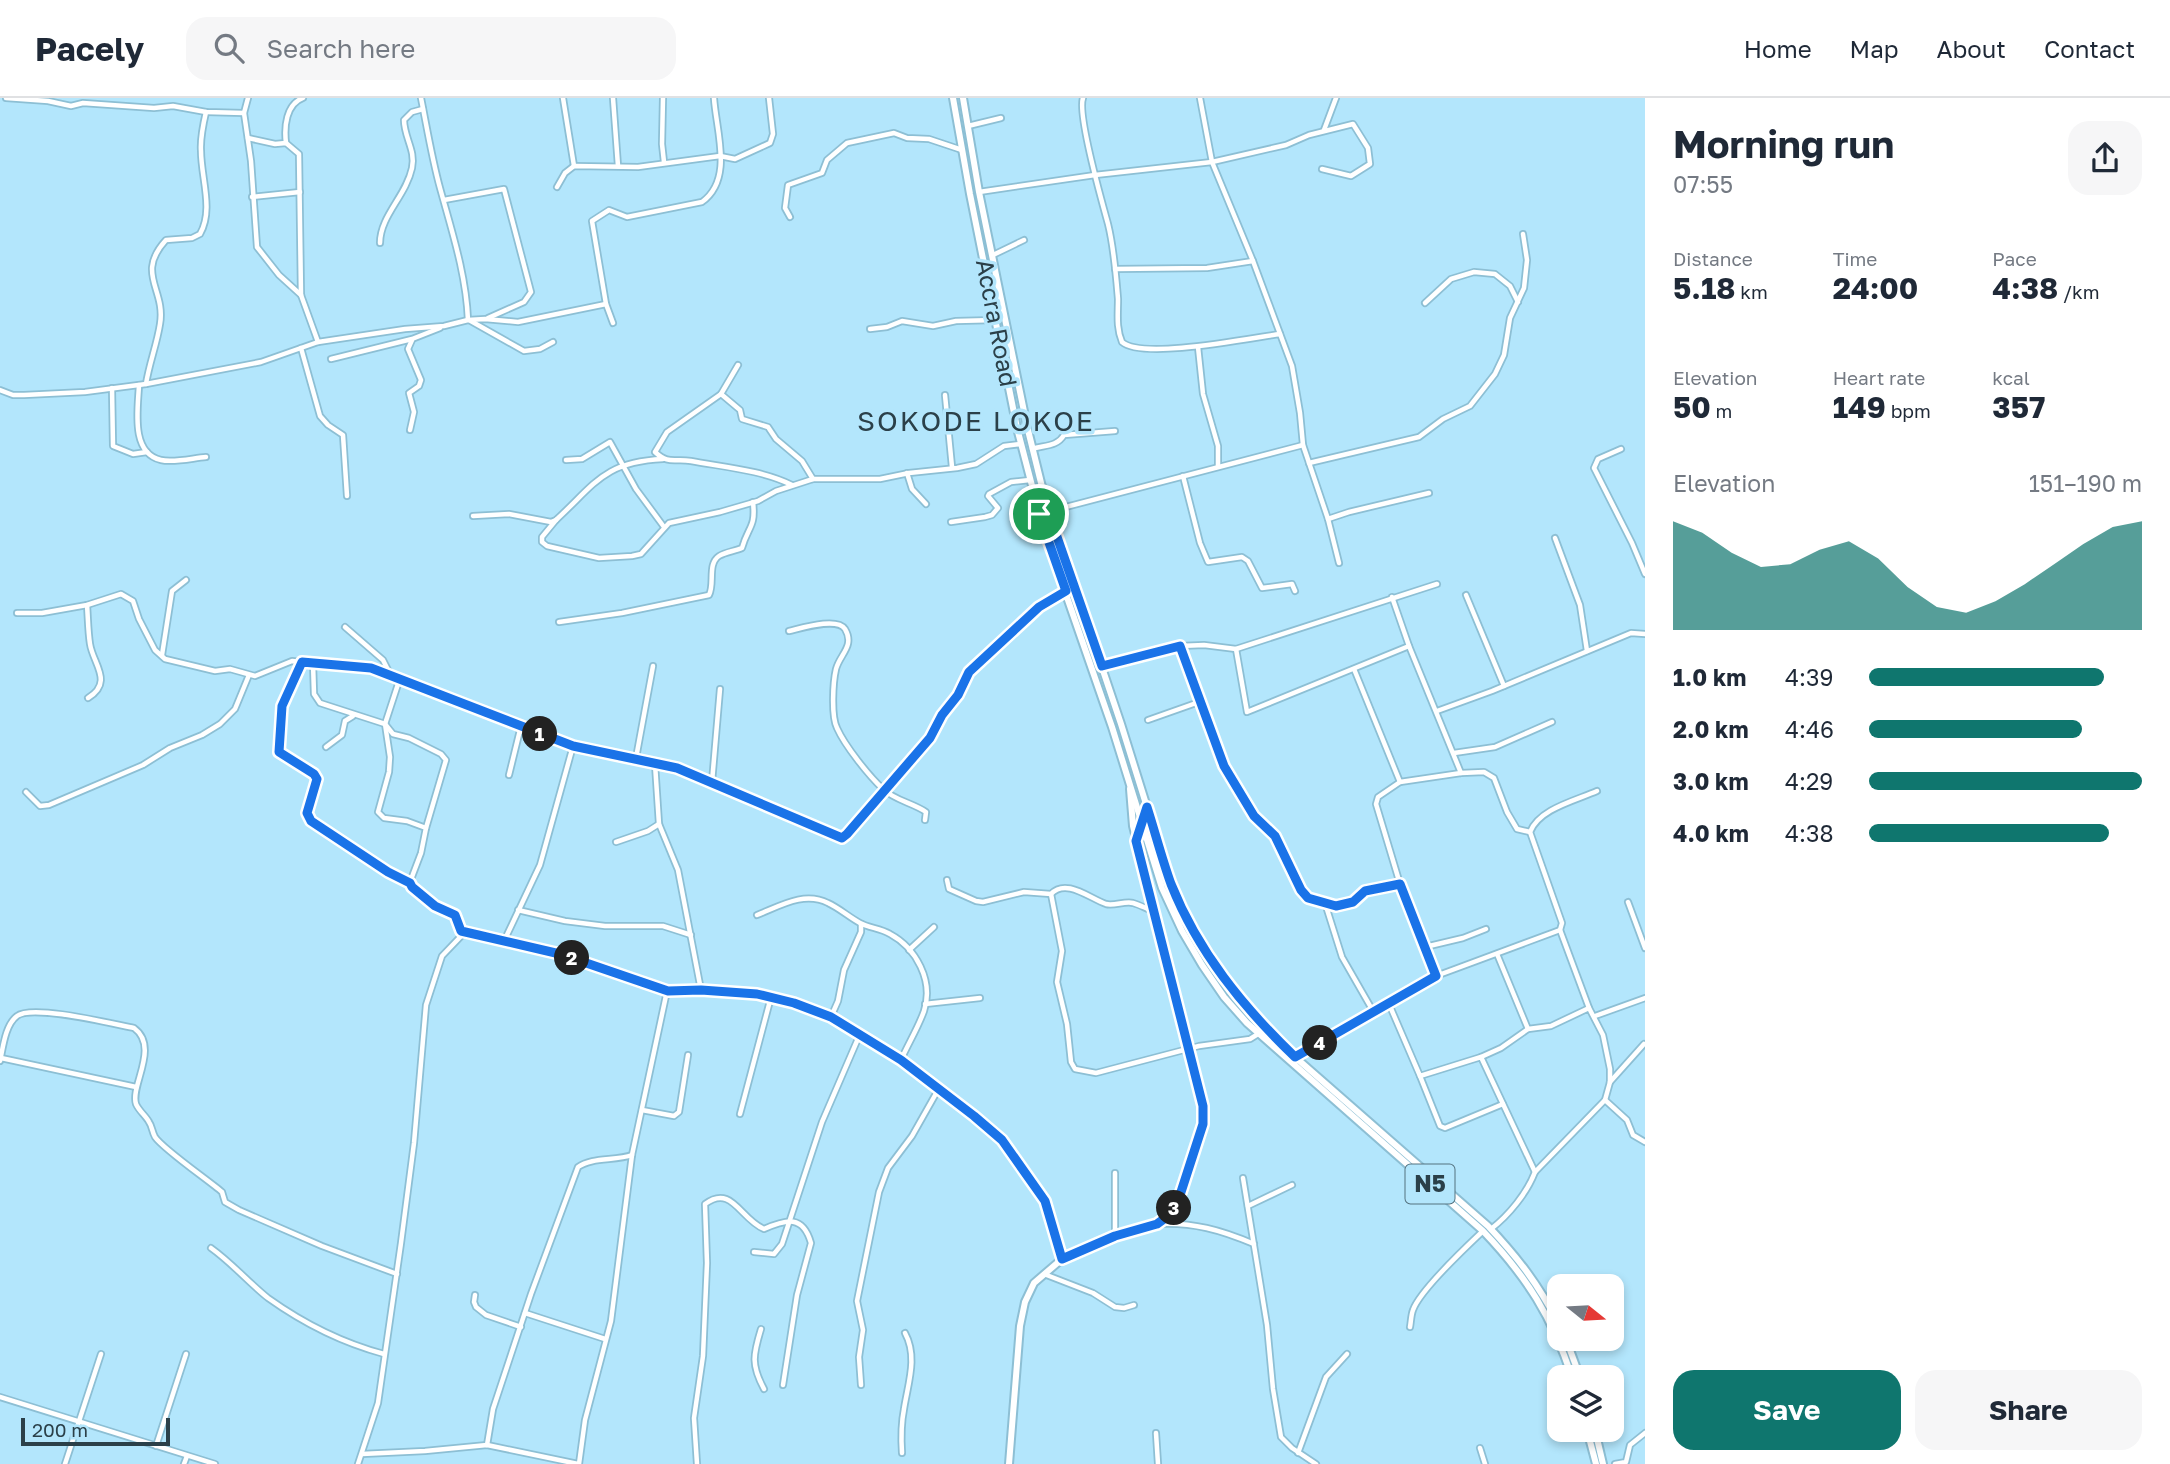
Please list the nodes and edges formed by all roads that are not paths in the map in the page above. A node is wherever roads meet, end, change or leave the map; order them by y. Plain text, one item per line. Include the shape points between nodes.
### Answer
1 (6, 98) edge
2 (126, 98) edge
3 (174, 98) edge
4 (248, 98) edge
5 (303, 98) edge
6 (421, 98) edge
7 (563, 98) edge
8 (613, 98) edge
9 (663, 98) edge
10 (714, 98) edge
11 (769, 98) edge
12 (953, 98) edge
13 (963, 98) edge
14 (1083, 98) edge
15 (1200, 98) edge
16 (1336, 98) edge
17 (33, 100) edge
18 (125, 106) junction
19 (173, 106) junction
20 (423, 109) junction
21 (206, 113) junction
22 (244, 113) junction
23 (1001, 118) dead end
24 (968, 126) junction
25 (1323, 131) junction
26 (248, 138) junction
27 (286, 143) junction
28 (962, 150) junction
29 (720, 156) junction
30 (664, 162) junction
31 (1212, 162) junction
32 (574, 166) junction
33 (618, 166) junction
34 (1322, 169) dead end
35 (1095, 175) junction
36 (557, 187) dead end
37 (300, 192) junction
38 (979, 192) junction
39 (252, 197) junction
40 (444, 200) junction
41 (790, 217) dead end
42 (1523, 234) dead end
43 (1024, 240) dead end
44 (380, 243) dead end
45 (993, 255) junction
46 (1253, 261) junction
47 (1115, 268) junction
48 (301, 295) junction
49 (1519, 302) junction
50 (1425, 303) dead end
51 (606, 304) junction
52 (485, 319) junction
53 (468, 320) junction
54 (996, 320) junction
55 (613, 323) dead end
56 (444, 326) junction
57 (870, 329) dead end
58 (1280, 334) junction
59 (412, 339) junction
60 (318, 342) junction
61 (553, 342) dead end
62 (1198, 347) junction
63 (301, 348) junction
64 (331, 359) dead end
65 (738, 365) dead end
66 (146, 384) junction
67 (139, 385) junction
68 (112, 388) junction
69 (0, 390) edge
70 (721, 394) junction
71 (945, 395) dead end
72 (410, 430) dead end
73 (1115, 431) dead end
74 (1021, 444) junction
75 (1303, 445) junction
76 (1032, 449) junction
77 (1621, 449) dead end
78 (147, 452) junction
79 (206, 457) dead end
80 (664, 459) junction
81 (566, 460) dead end
82 (1309, 463) junction
83 (622, 465) junction
84 (1218, 466) junction
85 (952, 467) junction
86 (907, 474) junction
87 (1184, 476) junction
88 (813, 478) junction
89 (1030, 480) junction
90 (793, 485) junction
91 (1429, 493) dead end
92 (347, 496) dead end
93 (753, 502) junction
94 (926, 504) dead end
95 (1048, 511) junction
96 (1039, 514) junction
97 (473, 516) dead end
98 (1328, 519) junction
99 (556, 520) junction
100 (951, 522) dead end
101 (664, 527) junction
102 (1555, 538) dead end
103 (1339, 563) dead end
104 (1645, 574) edge
105 (186, 580) dead end
106 (1437, 584) dead end
107 (1076, 588) junction
108 (1066, 591) junction
109 (1295, 591) dead end
110 (1466, 595) dead end
111 (1392, 597) junction
112 (87, 605) junction
113 (17, 613) dead end
114 (559, 622) dead end
115 (345, 627) dead end
116 (789, 631) dead end
117 (1645, 634) edge
118 (1180, 646) junction
119 (1409, 646) junction
120 (1236, 649) junction
121 (1587, 652) junction
122 (161, 656) junction
123 (302, 662) junction
124 (313, 663) junction
125 (653, 666) dead end
126 (1102, 666) junction
127 (1354, 669) junction
128 (390, 674) junction
129 (249, 675) junction
130 (400, 678) junction
131 (1504, 686) junction
132 (720, 688) dead end
133 (88, 698) dead end
134 (1199, 702) junction
135 (1437, 711) junction
136 (353, 715) junction
137 (1148, 720) dead end
138 (1552, 722) dead end
139 (385, 724) junction
140 (521, 726) junction
141 (573, 746) junction
142 (326, 747) dead end
143 (1454, 753) junction
144 (635, 758) junction
145 (655, 764) junction
146 (1461, 773) junction
147 (509, 775) dead end
148 (712, 782) junction
149 (1400, 782) junction
150 (1131, 786) junction
151 (884, 791) junction
152 (1597, 791) dead end
153 (26, 792) dead end
154 (1147, 807) junction
155 (925, 820) dead end
156 (1141, 820) junction
157 (659, 824) junction
158 (425, 828) junction
159 (1530, 832) junction
160 (1136, 841) junction
161 (615, 842) dead end
162 (947, 880) dead end
163 (410, 883) junction
164 (1400, 884) junction
165 (1051, 894) junction
166 (1325, 902) junction
167 (1628, 902) dead end
168 (518, 910) junction
169 (1153, 911) junction
170 (757, 915) dead end
171 (862, 924) junction
172 (934, 927) dead end
173 (1486, 929) dead end
174 (1560, 930) junction
175 (466, 932) junction
176 (691, 934) junction
177 (505, 940) junction
178 (1425, 947) junction
179 (1645, 948) edge
180 (909, 950) junction
181 (1497, 954) junction
182 (1436, 976) junction
183 (701, 990) junction
184 (668, 991) junction
185 (771, 996) junction
186 (980, 998) dead end
187 (1645, 998) edge
188 (925, 1004) junction
189 (1389, 1004) junction
190 (1589, 1008) junction
191 (1373, 1011) junction
192 (1595, 1016) junction
193 (831, 1017) junction
194 (1528, 1029) junction
195 (860, 1034) junction
196 (1258, 1034) junction
197 (1644, 1044) edge
198 (1188, 1051) junction
199 (688, 1055) dead end
200 (1295, 1057) junction
201 (1481, 1057) junction
202 (0, 1059) edge
203 (901, 1060) junction
204 (1420, 1076) junction
205 (1610, 1082) junction
206 (136, 1087) junction
207 (938, 1090) junction
208 (1605, 1100) junction
209 (1503, 1104) junction
210 (642, 1110) junction
211 (740, 1114) dead end
212 (1645, 1142) edge
213 (632, 1155) junction
214 (1535, 1172) junction
215 (1115, 1173) dead end
216 (1243, 1178) dead end
217 (1292, 1185) dead end
218 (1181, 1192) junction
219 (1248, 1206) junction
220 (791, 1221) junction
221 (1180, 1223) junction
222 (1157, 1224) junction
223 (1491, 1228) junction
224 (1483, 1231) junction
225 (1115, 1236) junction
226 (1254, 1245) junction
227 (211, 1248) dead end
228 (754, 1252) dead end
229 (1062, 1259) junction
230 (1043, 1273) junction
231 (397, 1274) junction
232 (475, 1294) dead end
233 (1547, 1304) edge
234 (1134, 1306) dead end
235 (525, 1314) junction
236 (521, 1327) junction
237 (1410, 1327) dead end
238 (761, 1329) dead end
239 (905, 1333) dead end
240 (605, 1339) junction
241 (101, 1354) dead end
242 (186, 1354) dead end
243 (384, 1354) junction
244 (1347, 1354) dead end
245 (1568, 1365) edge
246 (783, 1385) dead end
247 (861, 1385) dead end
248 (764, 1389) dead end
249 (0, 1397) edge
250 (78, 1423) junction
251 (1156, 1433) dead end
252 (1645, 1433) edge
253 (1590, 1442) edge
254 (1598, 1442) edge
255 (487, 1445) junction
256 (156, 1446) junction
257 (1480, 1448) dead end
258 (902, 1453) dead end
259 (1298, 1453) junction
260 (362, 1454) junction
261 (187, 1455) junction
262 (65, 1464) edge
263 (184, 1464) edge
264 (215, 1464) edge
265 (358, 1464) edge
266 (579, 1464) edge
267 (697, 1464) edge
268 (1009, 1464) edge
269 (1158, 1464) edge
270 (1316, 1464) edge
271 (1485, 1464) edge
272 (1595, 1464) edge
273 (1603, 1464) edge
274 (1615, 1464) edge

1 - 17 street
2 - 18 street
3 - 19 street
4 - 22 street
5 - 27 street via 290,108
6 - 20 street
7 - 32 street
8 - 33 street
9 - 30 street
10 - 29 street
11 - 29 street via 770,143 739,159
12 - 28 main road, Accra Road / N5
13 - 24 main road, Accra Road / N5
14 - 35 street
15 - 31 street
16 - 25 street
17 - 18 street via 71,106
18 - 19 street
19 - 21 street
20 - 40 street
20 - 44 street via 404,120 413,165 403,194 382,227
21 - 22 street
21 - 66 street via 201,149 204,227 192,238 166,240 152,259 161,322
22 - 26 street
23 - 24 street
24 - 38 main road, Accra Road / N5
25 - 31 street via 1286,145
25 - 34 street via 1353,124 1368,148 1370,164 1351,176
26 - 27 street
26 - 39 street
27 - 37 street via 299,154
28 - 41 street via 894,133 847,143 827,160 822,173 788,186 785,208
28 - 54 main road, Accra Road / N5
29 - 30 street
29 - 51 street via 721,176 702,202 628,217 609,210 593,219
30 - 33 street
31 - 35 street
31 - 46 street
32 - 33 street
32 - 36 street
35 - 38 street
35 - 47 street
37 - 39 street
37 - 48 street
38 - 45 main road, Accra Road / N5
39 - 48 street via 257,247
40 - 52 street via 504,189 531,292 524,302
40 - 53 street via 467,292
42 - 49 street via 1527,273
43 - 45 street
45 - 76 main road, Accra Road / N5
46 - 47 street via 1207,268
46 - 58 street
47 - 62 street via 1118,333 1125,345 1136,349
48 - 60 street
49 - 50 street via 1510,286 1495,274 1474,272 1451,279
49 - 82 street via 1510,318 1504,355 1470,406 1419,437
51 - 52 street via 518,322
51 - 55 street
52 - 53 street
53 - 56 street
53 - 61 street via 524,351
54 - 57 street via 933,326 902,321
54 - 74 main road, Accra Road / N5
56 - 59 street
56 - 60 street
58 - 62 street
58 - 75 street via 1292,366
59 - 64 street
59 - 72 street via 408,349 421,380 409,393 414,412
60 - 63 street
62 - 84 street
63 - 66 street via 261,362
63 - 92 street via 320,416 344,435
65 - 70 street
66 - 67 street
67 - 68 street
67 - 78 street via 138,434
68 - 69 street via 24,396
68 - 78 street via 113,446 133,454
70 - 80 street via 663,437 655,450
70 - 88 street via 740,410 742,419 768,427
71 - 85 street
73 - 76 street via 1073,433 1053,445
74 - 85 street via 996,449 976,464
74 - 89 main road, Accra Road / N5
75 - 82 street
75 - 84 street
76 - 95 main road, Accra Road / N5
77 - 104 street via 1598,459 1594,468
78 - 79 street via 164,461
80 - 83 street
80 - 90 street via 754,473
81 - 83 street via 582,459 609,441
82 - 98 street
83 - 99 street via 586,490
83 - 101 street
84 - 87 street
85 - 86 street
86 - 88 street via 880,480
86 - 94 street via 912,489
87 - 95 street
87 - 109 street via 1208,562 1242,557 1262,588 1292,584
88 - 90 street
89 - 96 main road, Accra Road / N5
89 - 100 street via 1010,482 989,494 998,508 992,515
90 - 93 street
91 - 98 street
93 - 101 street
93 - 114 street via 752,528 742,548 718,556 709,596
95 - 96 street
95 - 107 main road, Accra Road / N5
96 - 108 main road, Accra Road / N5
97 - 99 street via 509,514
98 - 103 street
99 - 101 street via 541,537 542,542 599,558 641,554
102 - 121 street via 1580,605
105 - 122 street via 172,591
106 - 111 street
107 - 108 street
107 - 126 main road, Accra Road / N5
108 - 150 main road, Accra Road / N5
108 - 151 street via 1039,607 969,672 930,738
110 - 131 street
111 - 119 street
111 - 120 street
112 - 113 street
112 - 122 street via 121,594 128,597
112 - 133 street via 89,643 100,671 96,692
115 - 128 street via 383,660
116 - 151 street via 839,623 844,627 849,638 836,670 835,721
117 - 121 street via 1631,633
118 - 120 street
118 - 126 street
118 - 134 street
119 - 127 street
119 - 135 street
120 - 127 street via 1247,712
121 - 131 street
122 - 129 street
123 - 124 street
123 - 129 street
123 - 163 street via 282,706 278,741 279,752 317,779 307,813 311,821
124 - 128 street
124 - 136 street via 314,694 320,703
125 - 144 street
126 - 154 main road, Accra Road / N5
127 - 149 street
128 - 130 street
129 - 153 street via 235,709 202,735 49,806 40,806
130 - 139 street
130 - 140 street
131 - 135 street
132 - 148 street
134 - 137 street
134 - 166 street via 1224,766 1254,816 1275,836 1301,890 1315,902
135 - 143 street
136 - 139 street
136 - 142 street via 345,721 342,735
138 - 143 street via 1495,747
139 - 158 street via 389,765 378,812 384,818
139 - 158 street via 393,734 446,760
140 - 141 street
140 - 147 street
141 - 144 street
141 - 168 street via 540,865
143 - 146 street
144 - 145 street
145 - 148 street
145 - 157 street
146 - 149 street
146 - 159 street via 1490,774 1517,829
148 - 151 street via 842,838
149 - 164 street via 1378,797 1376,804
150 - 156 main road, Accra Road / N5
150 - 160 main road
151 - 155 street via 926,812
152 - 159 street via 1542,816
154 - 156 main road
154 - 200 main road, Accra Road / N5 via 1171,884 1210,960 1232,991
156 - 160 main road
156 - 196 main road, Accra Road / N5 via 1162,888 1182,931 1224,997
157 - 161 street
157 - 176 street via 678,870
158 - 163 street
159 - 174 street via 1562,923
160 - 169 main road
162 - 165 street via 949,889 983,902 1024,892
163 - 175 street via 435,906 455,915 461,931
164 - 166 street via 1365,891 1353,902 1336,906
164 - 178 street
165 - 169 street via 1066,887 1107,904 1131,902
165 - 198 street via 1062,951 1057,982 1075,1069 1096,1073
166 - 191 street via 1342,957
167 - 179 street
168 - 176 street via 565,921 663,926
168 - 177 street
169 - 198 main road
170 - 171 street via 814,897
171 - 180 street via 891,934
171 - 193 street
172 - 180 street
173 - 178 street
174 - 181 street
174 - 190 street
175 - 177 street
175 - 231 street via 442,956 426,1005
176 - 183 street
177 - 184 street
178 - 182 street
180 - 188 street via 923,971
181 - 182 street
181 - 194 street
182 - 189 street
183 - 184 street
183 - 185 street
184 - 210 street
185 - 193 street
185 - 211 street
186 - 188 street
187 - 192 street
188 - 203 street
189 - 191 street
189 - 204 street
190 - 192 street
190 - 194 street via 1551,1026
191 - 200 street
192 - 205 street via 1603,1035
193 - 195 street
194 - 201 street
195 - 203 street
195 - 220 street via 822,1122
196 - 198 street
196 - 224 main road, Accra Road / N5
197 - 205 street
198 - 218 main road via 1203,1106 1203,1124
199 - 210 street via 679,1112 674,1116
200 - 223 main road, Accra Road / N5
201 - 204 street
201 - 209 street
202 - 206 street
202 - 206 street via 8,1028 23,1012 121,1025 138,1030 143,1043 145,1058
203 - 207 street
204 - 209 street via 1440,1126 1445,1128
205 - 208 street
206 - 231 street via 136,1104 149,1120 155,1138 222,1192 225,1202
207 - 229 street via 1002,1140 1045,1201
207 - 247 street via 888,1168 879,1192 857,1301 863,1330
208 - 212 street via 1627,1120 1633,1135
208 - 214 street
209 - 214 street
210 - 213 street
213 - 235 street via 578,1167
213 - 240 street
214 - 223 street via 1521,1196
215 - 225 street
216 - 219 street
217 - 219 street
218 - 221 main road
218 - 222 main road via 1172,1210
219 - 226 street
220 - 228 street via 774,1254
220 - 246 street via 803,1225 811,1243
220 - 267 street via 764,1229 740,1213 732,1200 713,1198 705,1204 703,1356 694,1418
221 - 222 street
221 - 226 street via 1223,1231
222 - 225 main road
223 - 233 main road, Accra Road / N5 via 1526,1268
224 - 237 street via 1418,1301
224 - 245 main road, Accra Road / N5 via 1521,1272
225 - 229 main road
226 - 259 street via 1281,1437
227 - 243 street via 268,1297 318,1329
229 - 230 main road
230 - 234 street via 1115,1307
230 - 268 main road via 1025,1303 1020,1326
231 - 243 street
232 - 236 street via 474,1302 482,1313
235 - 236 street
235 - 240 street
236 - 255 street via 493,1409
238 - 248 street via 754,1362
239 - 258 street via 912,1358
240 - 266 street
241 - 250 street
242 - 256 street
243 - 260 street via 378,1403
244 - 259 street via 1326,1377
249 - 250 street
250 - 256 street
250 - 262 street
251 - 269 street
252 - 274 street via 1630,1444 1626,1462
253 - 272 main road
254 - 273 main road
255 - 260 street
255 - 266 street
256 - 261 street
257 - 271 street
259 - 270 street
260 - 265 street
261 - 263 street
261 - 264 street

